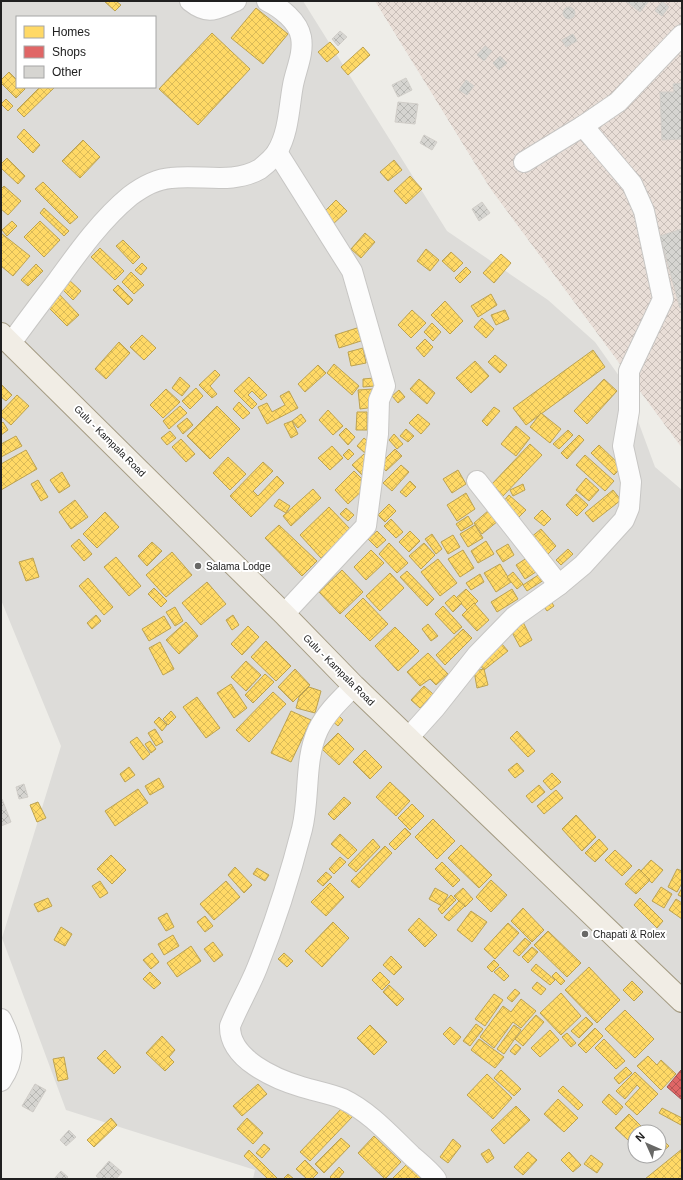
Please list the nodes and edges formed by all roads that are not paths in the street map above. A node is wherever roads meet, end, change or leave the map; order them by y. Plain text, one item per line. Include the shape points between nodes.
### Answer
1 (190, 1) edge
2 (236, 1) edge
3 (267, 1) edge
4 (682, 35) edge
5 (583, 126) junction
6 (277, 152) junction
7 (524, 162) dead end
8 (6, 338) edge
9 (477, 481) dead end
10 (559, 586) junction
11 (284, 614) junction
12 (354, 686) junction
13 (408, 738) junction
14 (682, 1001) edge
15 (1, 1019) edge
16 (1, 1081) edge
17 (436, 1179) edge

1 - 2 street via 207,11 214,11
3 - 6 street via 293,21 301,37 300,61 293,82 286,131
4 - 5 street via 618,102
5 - 7 street
5 - 10 street via 632,184 644,211 663,299 629,371 629,411 623,446 631,482 629,508 624,520
6 - 8 street via 261,168 240,177 171,178 152,182 131,196 106,219
6 - 11 street via 352,271 385,386 379,400 378,434 366,526
8 - 11 main road, Gulu - Kampala Road
9 - 10 street
10 - 13 street via 514,617 477,655
11 - 12 main road, Gulu - Kampala Road
12 - 13 main road, Gulu - Kampala Road
12 - 17 street via 325,717 317,731 312,747 308,800 302,828 273,922 256,969 230,1026 230,1035 234,1045 266,1072 300,1087 342,1099 365,1113
13 - 14 main road, Gulu - Kampala Road
15 - 16 street via 12,1047 12,1060

